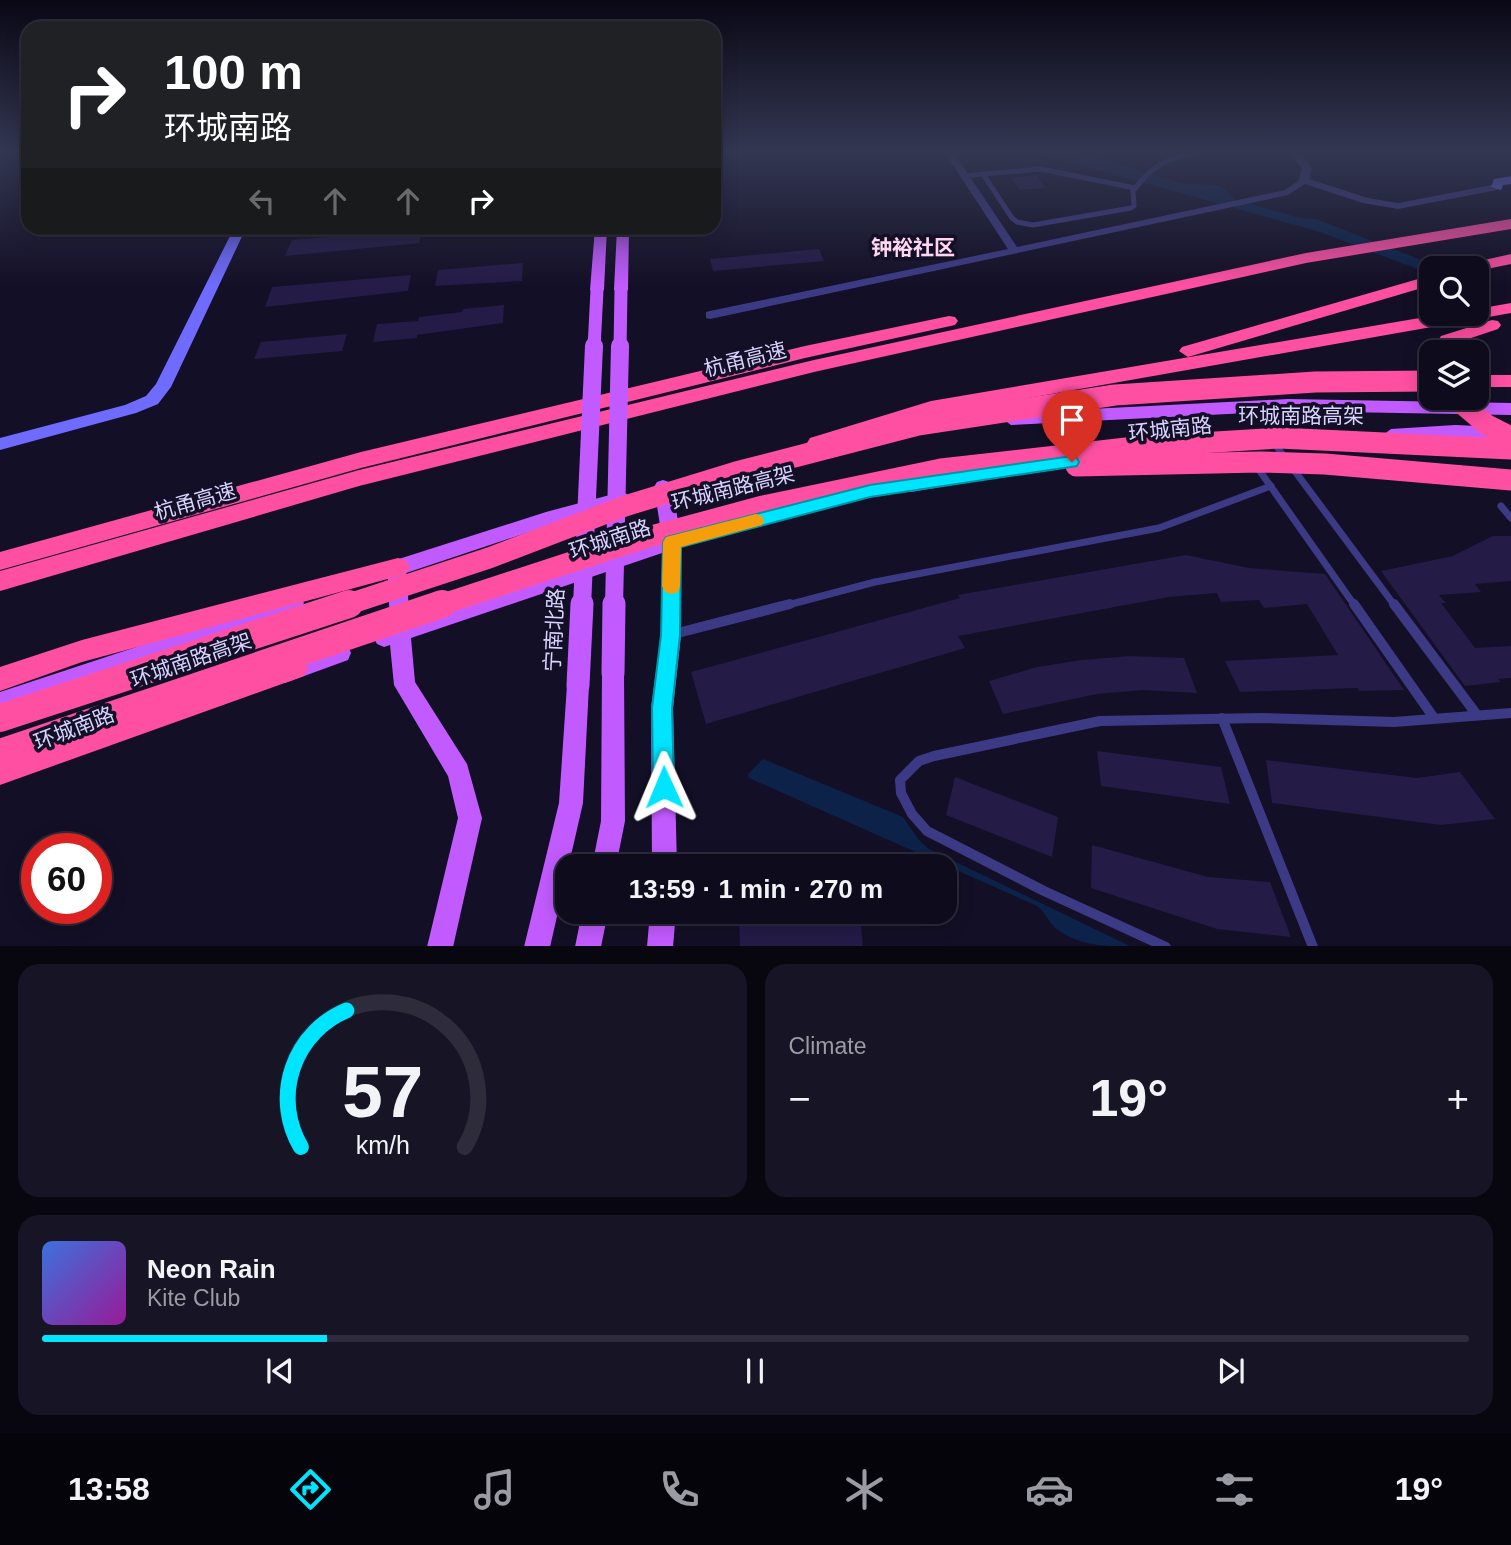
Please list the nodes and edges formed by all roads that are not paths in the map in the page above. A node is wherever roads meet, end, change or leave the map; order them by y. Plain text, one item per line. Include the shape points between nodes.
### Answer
1 (978, 197) edge
2 (998, 197) edge
3 (1134, 197) edge
4 (1263, 197) edge
5 (1354, 197) edge
6 (1444, 197) edge
7 (1511, 212) edge
8 (1511, 224) edge
9 (237, 235) edge
10 (601, 235) edge
11 (622, 235) edge
12 (1014, 251) junction
13 (1300, 253) junction
14 (1511, 259) edge
15 (1489, 264) edge
16 (1419, 284) edge
17 (1511, 308) edge
18 (710, 315) dead end
19 (1511, 321) edge
20 (1447, 340) edge
21 (1419, 381) edge
22 (1489, 381) edge
23 (1511, 381) edge
24 (1024, 391) junction
25 (1511, 409) edge
26 (1469, 410) edge
27 (1511, 435) edge
28 (1273, 443) junction
29 (0, 444) edge
30 (1511, 449) edge
31 (1249, 456) dead end
32 (941, 469) junction
33 (736, 471) junction
34 (1511, 480) edge
35 (1270, 486) junction
36 (663, 487) junction
37 (1501, 506) dead end
38 (1511, 518) edge
39 (672, 542) junction
40 (0, 561) edge
41 (398, 567) junction
42 (0, 581) edge
43 (400, 633) junction
44 (671, 635) junction
45 (327, 657) junction
46 (0, 679) edge
47 (0, 702) edge
48 (1511, 713) edge
49 (1477, 715) junction
50 (0, 718) edge
51 (1434, 718) junction
52 (1223, 719) junction
53 (0, 753) edge
54 (0, 771) edge
55 (0, 780) edge
56 (606, 854) edge
57 (665, 854) edge
58 (593, 924) edge
59 (662, 924) edge
60 (440, 946) edge
61 (537, 946) edge
62 (588, 946) edge
63 (660, 946) edge
64 (1164, 946) edge
65 (1313, 946) edge

1 - 12 street
2 - 3 lane via 1013,218 1024,224 1131,208
4 - 12 street
5 - 6 street via 1398,206
7 - 13 highway, 杭甬高速
8 - 13 highway, 杭甬高速
9 - 29 street via 163,387 152,400
10 - 61 main road, 宁南北路, bridge via 571,803
11 - 56 main road, bridge via 613,821
12 - 18 street
13 - 40 highway, 杭甬高速 via 792,355 361,460
13 - 42 highway, 杭甬高速 via 359,478
14 - 15 highway
16 - 24 highway via 1196,349
17 - 24 highway
19 - 20 highway
21 - 33 highway, 环城南路高架, bridge via 1315,382 1115,395 918,425
22 - 23 highway
24 - 33 highway, bridge via 931,408
25 - 36 main road, 环城南路 via 1288,405 964,422
26 - 27 highway, bridge via 1487,425
27 - 28 main road, 环城南路 via 1455,431
28 - 39 main road, 环城南路 via 1046,464 870,491
28 - 49 lane
30 - 32 highway, 环城南路高架, bridge via 1279,438 1135,447
31 - 35 lane
32 - 34 highway, bridge via 1261,462
32 - 53 highway, 环城南路高架, bridge via 763,506 648,537
33 - 50 highway, 环城南路高架, bridge via 625,506 489,558
35 - 44 lane via 1159,528 875,582
35 - 51 lane
36 - 39 main road
36 - 41 main road, 环城南路
37 - 38 lane
39 - 43 main road, 环城南路
39 - 44 main road
41 - 43 main road
41 - 46 highway via 82,651
41 - 47 main road, 环城南路
43 - 45 main road, 环城南路
43 - 60 main road via 405,685 459,772 470,818
44 - 57 main road via 662,708
45 - 54 highway
45 - 55 main road, 环城南路
48 - 49 lane
49 - 51 lane
51 - 52 lane via 1394,722
52 - 64 lane via 1100,721 1069,726 934,756 919,761 900,780 912,814 927,831
52 - 65 lane
58 - 62 main road
59 - 63 main road

